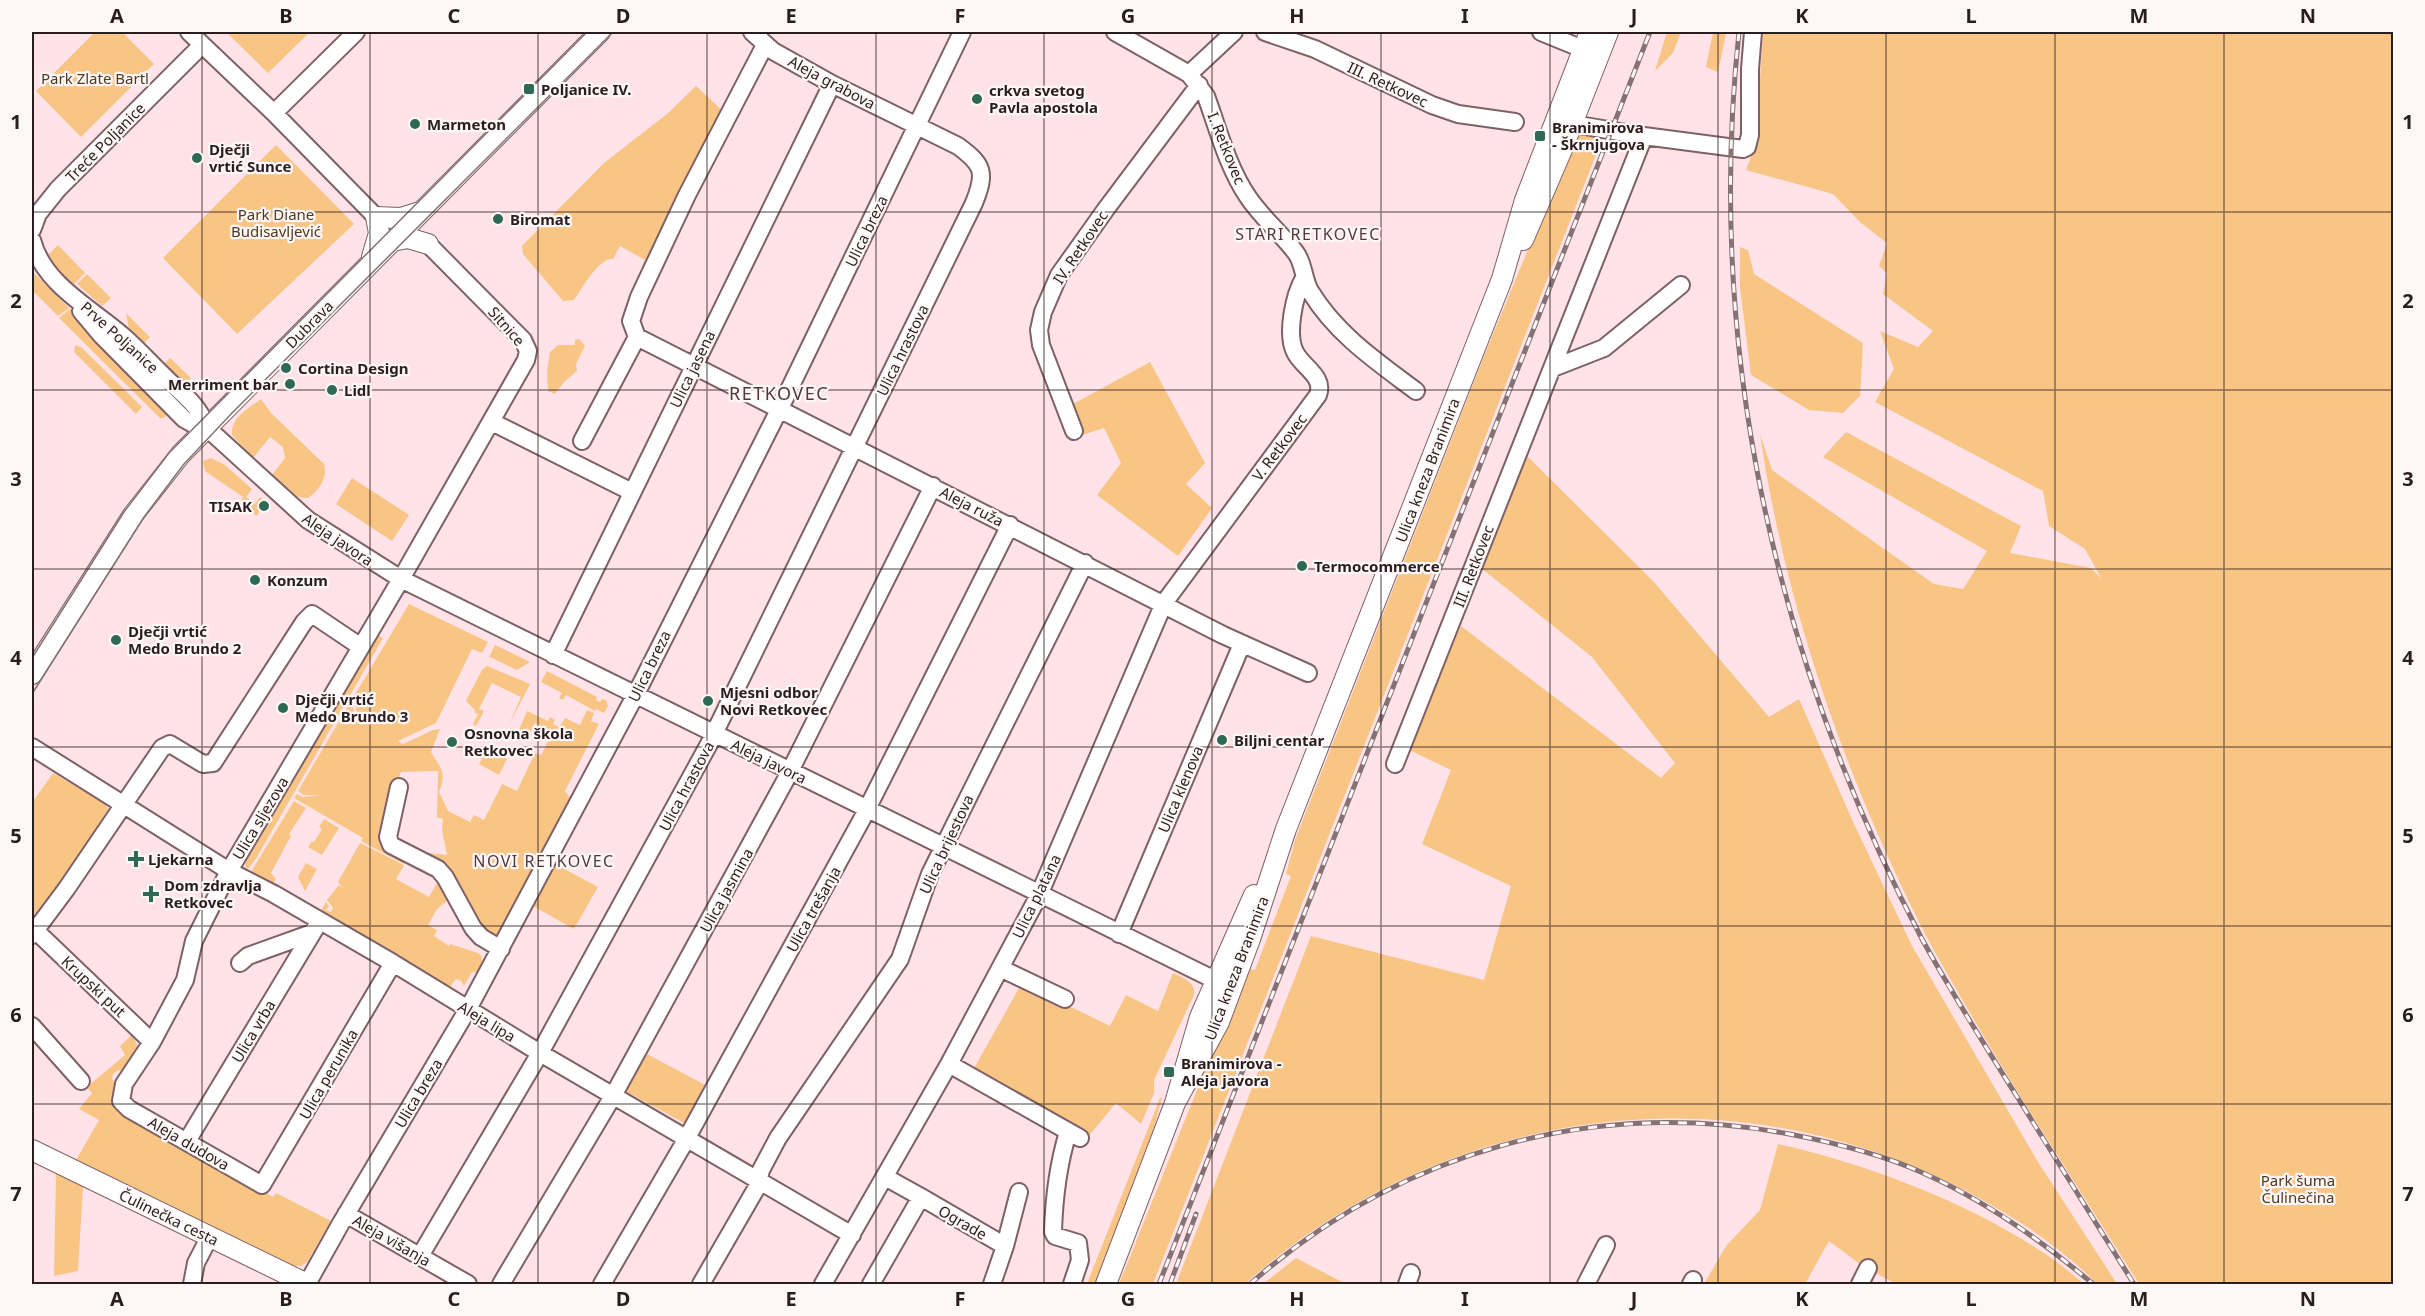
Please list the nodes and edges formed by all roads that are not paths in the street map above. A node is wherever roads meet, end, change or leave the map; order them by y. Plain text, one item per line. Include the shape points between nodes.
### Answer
1 (189, 32) edge
2 (356, 32) edge
3 (600, 32) edge
4 (752, 32) edge
5 (962, 32) edge
6 (1114, 32) edge
7 (1234, 32) edge
8 (1265, 32) edge
9 (1542, 32) edge
10 (1608, 32) edge
11 (1754, 32) edge
12 (582, 41) edge
13 (202, 45) junction
14 (765, 45) junction
15 (1590, 45) edge
16 (1194, 79) junction
17 (832, 84) junction
18 (274, 113) junction
19 (1515, 122) dead end
20 (1573, 124) junction
21 (916, 126) junction
22 (1644, 136) junction
23 (982, 170) joint
24 (58, 189) junction
25 (32, 210) edge
26 (421, 211) junction
27 (376, 217) junction
28 (32, 231) edge
29 (32, 240) edge
30 (392, 241) junction
31 (428, 244) junction
32 (32, 262) edge
33 (366, 267) junction
34 (52, 277) junction
35 (1304, 278) junction
36 (1502, 279) junction
37 (1681, 285) dead end
38 (637, 337) junction
39 (694, 365) junction
40 (1553, 368) junction
41 (1416, 391) dead end
42 (779, 408) junction
43 (492, 422) junction
44 (206, 428) junction
45 (1074, 431) dead end
46 (582, 441) dead end
47 (855, 447) junction
48 (933, 486) junction
49 (632, 492) junction
50 (1010, 525) junction
51 (1084, 563) junction
52 (401, 579) junction
53 (1164, 603) junction
54 (1242, 644) junction
55 (361, 647) junction
56 (553, 655) junction
57 (1308, 673) dead end
58 (32, 674) edge
59 (635, 696) junction
60 (714, 734) junction
61 (32, 747) edge
62 (1395, 764) dead end
63 (790, 771) junction
64 (399, 787) dead end
65 (124, 804) junction
66 (867, 809) junction
67 (944, 846) junction
68 (229, 871) junction
69 (1039, 895) junction
70 (316, 927) junction
71 (34, 933) edge
72 (1119, 934) junction
73 (501, 949) junction
74 (240, 963) dead end
75 (393, 963) junction
76 (1000, 968) junction
77 (1223, 985) junction
78 (1065, 999) dead end
79 (468, 1009) junction
80 (32, 1026) edge
81 (153, 1042) junction
82 (540, 1053) junction
83 (949, 1064) junction
84 (81, 1081) dead end
85 (121, 1096) joint
86 (613, 1096) junction
87 (686, 1139) junction
88 (187, 1141) junction
89 (32, 1150) edge
90 (885, 1178) junction
91 (759, 1179) junction
92 (262, 1185) joint
93 (1019, 1192) dead end
94 (921, 1197) junction
95 (346, 1214) junction
96 (852, 1235) junction
97 (210, 1236) junction
98 (1606, 1245) dead end
99 (1005, 1246) junction
100 (420, 1256) junction
101 (1868, 1268) dead end
102 (190, 1284) edge
103 (307, 1284) edge
104 (468, 1284) edge
105 (501, 1284) edge
106 (602, 1284) edge
107 (701, 1284) edge
108 (823, 1284) edge
109 (871, 1284) edge
110 (992, 1284) edge
111 (1072, 1284) edge
112 (1106, 1284) edge
113 (1586, 1284) edge
114 (1860, 1284) edge

1 - 13 street
2 - 18 street
3 - 12 main road, Dubrava
4 - 14 street, Aleja grabova
5 - 21 street, Ulica breza
6 - 16 street
7 - 16 street, IV. Retkovec
8 - 19 street, III. Retkovec via 1315,50 1432,105 1458,114
9 - 15 street
10 - 15 main road, Ulica kneza Branimira
11 - 22 street via 1747,147 1740,150
12 - 26 main road, Dubrava
13 - 18 street
13 - 24 street, Treće Poljanice
14 - 17 street, Aleja grabova
14 - 38 street via 639,297 631,321
15 - 20 main road, Ulica kneza Branimira
15 - 36 main road, Ulica kneza Branimira via 1526,200
16 - 35 street, I. Retkovec via 1206,96 1241,186 1296,252
16 - 45 street, IV. Retkovec via 1059,274 1042,312 1041,345
17 - 21 street, Aleja grabova
17 - 39 street, Ulica jasena
18 - 27 street
20 - 22 street
20 - 36 main road, Ulica kneza Branimira via 1539,207
21 - 23 street, Aleja grabova via 958,146 975,158
21 - 42 street, Ulica breza
22 - 40 street, III. Retkovec
23 - 47 street, Ulica hrastova via 975,203
24 - 25 street, Treće Poljanice
24 - 28 street, Treće Poljanice via 38,214
26 - 27 main road via 401,218
26 - 30 main road, Dubrava
26 - 31 main road
27 - 33 main road via 378,241
28 - 29 street
29 - 34 street, Prve Poljanice
30 - 31 main road via 408,238
30 - 33 main road, Dubrava
31 - 43 street, Sitnice via 523,340 528,351
32 - 34 street, Prve Poljanice
33 - 44 main road, Dubrava
34 - 44 street, Prve Poljanice via 124,337 191,401
35 - 41 street, I. Retkovec via 1349,340
35 - 53 street, V. Retkovec via 1295,299 1291,335 1295,354 1318,381 1318,395
36 - 77 main road, Ulica kneza Branimira
37 - 40 street via 1604,348
38 - 39 street, Aleja ruža
38 - 46 street
39 - 42 street, Aleja ruža
39 - 49 street, Ulica jasena
40 - 62 street, III. Retkovec
42 - 47 street, Aleja ruža
42 - 59 street, Ulica breza
43 - 49 street
43 - 52 street, Sitnice
44 - 52 street, Aleja javora via 308,520
44 - 58 main road, Dubrava via 139,507
47 - 48 street, Aleja ruža
47 - 60 street, Ulica hrastova
48 - 50 street, Aleja ruža
48 - 63 street, Ulica jasmina
49 - 56 street, Ulica jasena
50 - 51 street, Aleja ruža
50 - 66 street, Ulica trešanja
51 - 53 street, Aleja ruža
51 - 67 street, Ulica brijestova
52 - 55 street, Ulica sljezova
52 - 56 street, Aleja javora
53 - 54 street, Aleja ruža
53 - 69 street, Ulica platana
54 - 57 street, Aleja ruža
54 - 72 street, Ulica klenova
55 - 65 street via 312,614 213,764 203,764 170,744 162,748
55 - 68 street, Ulica sljezova
56 - 59 street, Aleja javora
59 - 60 street, Aleja javora
59 - 73 street, Ulica breza
60 - 63 street, Aleja javora
60 - 82 street, Ulica hrastova
61 - 65 street, Aleja lipa
63 - 66 street, Aleja javora
63 - 86 street, Ulica jasmina
64 - 73 street via 388,837 391,845 438,869 473,928
65 - 68 street, Aleja lipa
65 - 71 street, Krupski put
66 - 67 street, Aleja javora
66 - 87 street, Ulica trešanja
67 - 69 street, Aleja javora
67 - 91 street, Ulica brijestova via 924,888 900,959 777,1138
68 - 70 street, Aleja lipa via 274,894
68 - 81 street, Ulica sljezova via 194,941 185,980
69 - 72 street, Aleja javora
69 - 76 street, Ulica platana
70 - 74 street
70 - 75 street, Aleja lipa
70 - 88 street, Ulica vrba
71 - 81 street, Krupski put
72 - 77 street, Aleja javora
73 - 79 street, Ulica breza
75 - 79 street, Aleja lipa
75 - 92 street, Ulica perunika
76 - 78 street
76 - 83 street, Ulica platana
77 - 112 main road, Ulica kneza Branimira via 1219,1022 1176,1103
79 - 82 street, Aleja lipa
79 - 95 street, Ulica breza
80 - 84 street
81 - 85 street, Ulica sljezova via 124,1084
82 - 86 street, Aleja lipa
82 - 100 street, Ulica hrastova
83 - 90 street, Ulica platana
83 - 111 street via 1074,1135 1060,1158 1053,1232 1078,1243 1080,1260
85 - 88 street, Aleja dudova via 129,1109
86 - 87 street, Aleja lipa
86 - 105 street, Ulica jasmina
87 - 91 street, Aleja lipa
87 - 106 street, Ulica trešanja
88 - 92 street, Aleja dudova
89 - 97 main road, Čulinečka cesta
90 - 94 street
90 - 96 street, Ulica platana
91 - 96 street, Aleja lipa
91 - 107 street, Ulica brijestova
93 - 99 street, Ograde
94 - 99 street, Ograde
94 - 109 street
95 - 100 street, Aleja višanja
95 - 103 street, Ulica breza
96 - 108 street, Ulica platana
97 - 102 street
97 - 103 main road, Čulinečka cesta
98 - 113 street
99 - 110 street, Ograde
100 - 104 street, Aleja višanja
101 - 114 street

